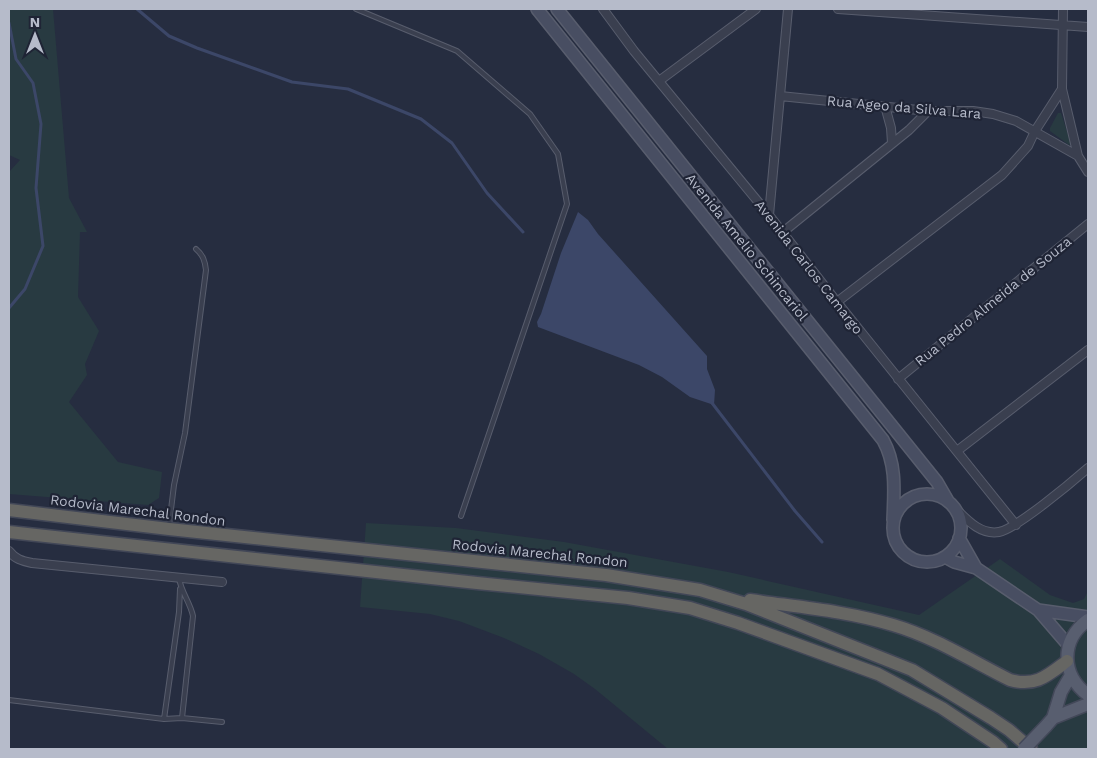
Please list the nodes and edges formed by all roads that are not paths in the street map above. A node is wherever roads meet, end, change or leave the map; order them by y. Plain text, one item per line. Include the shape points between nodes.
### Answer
1 (356, 9) edge
2 (537, 9) edge
3 (557, 9) edge
4 (603, 9) edge
5 (756, 9) edge
6 (788, 9) edge
7 (838, 9) edge
8 (1063, 9) edge
9 (1062, 24) junction
10 (1088, 26) edge
11 (659, 81) junction
12 (1062, 89) junction
13 (780, 96) junction
14 (885, 106) junction
15 (928, 111) junction
16 (1035, 131) junction
17 (892, 143) junction
18 (1078, 156) junction
19 (1088, 172) edge
20 (769, 215) junction
21 (1088, 224) edge
22 (783, 232) junction
23 (196, 249) dead end
24 (836, 302) junction
25 (1088, 350) edge
26 (898, 379) junction
27 (957, 451) junction
28 (1088, 468) edge
29 (952, 505) junction
30 (9, 510) edge
31 (461, 516) dead end
32 (893, 520) junction
33 (1016, 524) junction
34 (169, 529) junction
35 (9, 532) edge
36 (959, 538) junction
37 (9, 551) edge
38 (945, 557) junction
39 (976, 568) junction
40 (178, 578) junction
41 (222, 582) dead end
42 (180, 589) junction
43 (718, 595) junction
44 (1038, 610) junction
45 (1088, 619) edge
46 (1069, 646) junction
47 (1067, 661) junction
48 (1070, 675) junction
49 (1088, 695) edge
50 (9, 700) edge
51 (1088, 704) edge
52 (164, 718) junction
53 (182, 718) junction
54 (222, 722) dead end
55 (1050, 722) junction
56 (1001, 749) edge
57 (1024, 749) edge
58 (1031, 749) edge

1 - 31 lane via 457,51 530,114 558,154 567,204
2 - 32 main road, Avenida Amelio Schincariol via 883,440 893,470
3 - 29 main road, Avenida Amelio Schincariol via 937,482
4 - 11 street, Avenida Carlos Camargo
5 - 11 street
6 - 13 street
7 - 9 street
8 - 9 street
9 - 10 street
9 - 12 street
11 - 20 street, Avenida Carlos Camargo
12 - 16 street
12 - 18 street
13 - 14 street, Rua Ageo da Silva Lara
13 - 20 street
14 - 15 street, Rua Ageo da Silva Lara
14 - 17 street
15 - 16 street, Rua Ageo da Silva Lara via 993,114
15 - 17 street
16 - 18 street, Rua Ageo da Silva Lara
16 - 24 street via 1028,146 1002,176
17 - 22 street
18 - 19 street
20 - 22 street, Avenida Carlos Camargo
21 - 26 street, Rua Pedro Almeida de Souza
22 - 24 street, Avenida Carlos Camargo
23 - 34 lane via 205,262 206,270
24 - 26 street, Avenida Carlos Camargo
25 - 27 street
26 - 27 street, Avenida Carlos Camargo
27 - 33 street, Avenida Carlos Camargo
28 - 33 street
29 - 32 main road via 940,496 920,494 903,503
29 - 33 street via 978,528 989,532 999,532
29 - 36 main road via 960,518
30 - 34 highway, Rodovia Marechal Rondon
32 - 38 main road via 894,540 907,555 925,562
34 - 43 highway, Rodovia Marechal Rondon via 632,578
35 - 56 highway via 628,598 684,607 738,622 878,674 942,708
36 - 38 main road
36 - 39 main road
37 - 40 street via 13,557 32,563
38 - 39 main road
39 - 44 main road
40 - 41 street
40 - 42 lane
42 - 52 lane
42 - 53 lane via 194,616
43 - 47 highway via 834,612 893,625 919,634 1021,683 1043,679
43 - 58 highway, Rodovia Marechal Rondon via 912,670 984,713
44 - 45 main road
44 - 46 main road
45 - 46 main road
46 - 47 main road
47 - 48 main road
48 - 49 main road
48 - 55 main road
50 - 52 lane
51 - 55 main road
52 - 53 lane
53 - 54 lane
55 - 57 main road, bridge

